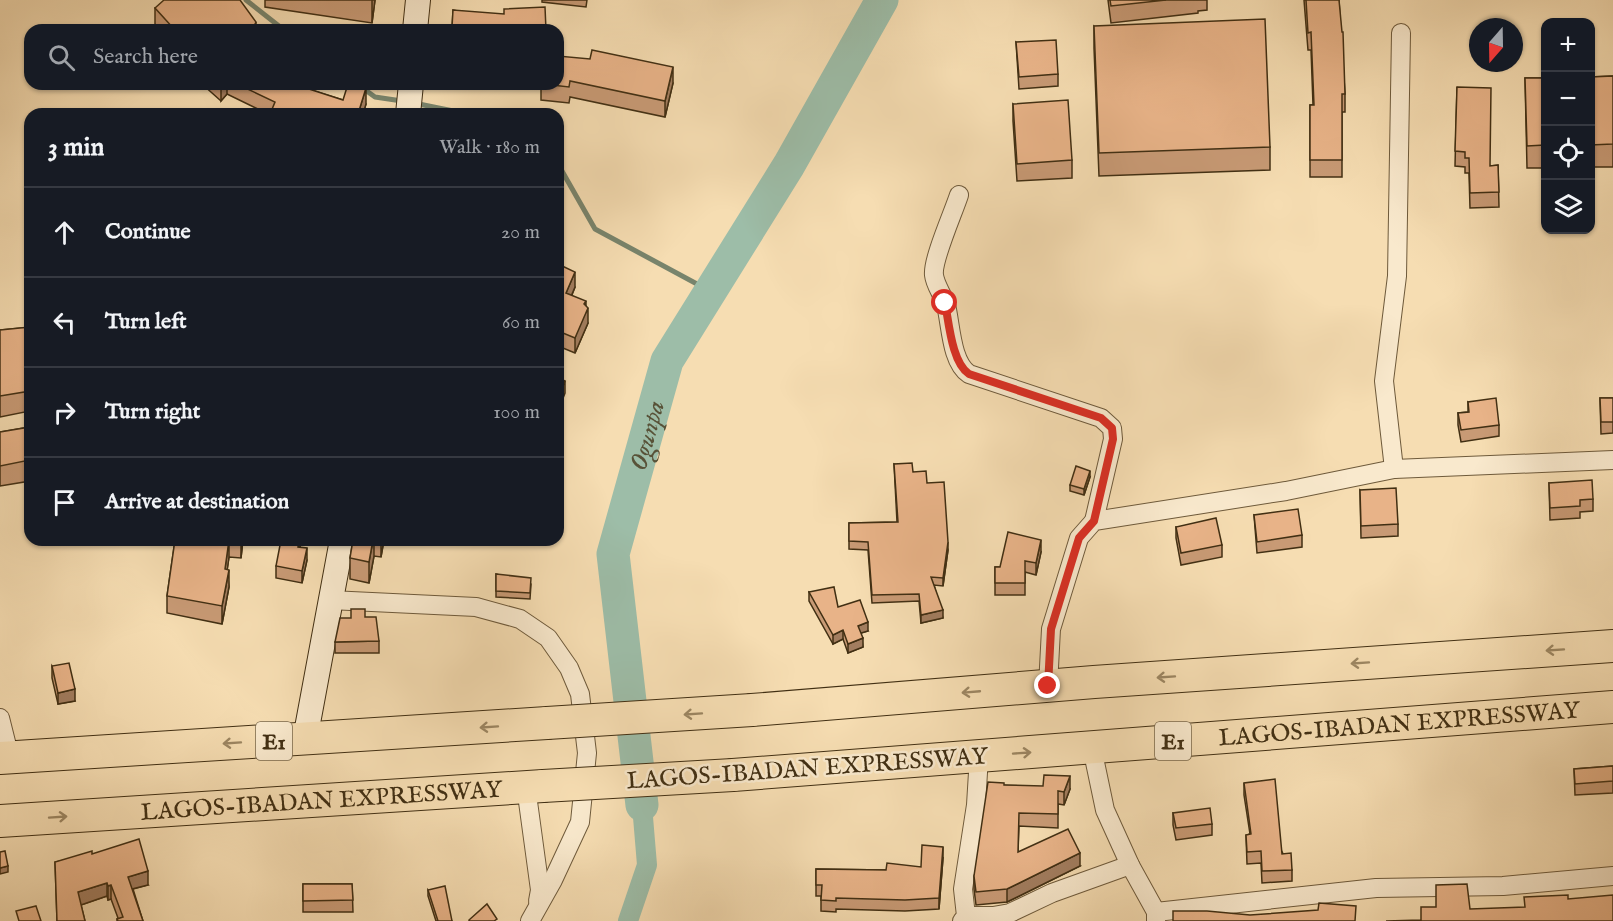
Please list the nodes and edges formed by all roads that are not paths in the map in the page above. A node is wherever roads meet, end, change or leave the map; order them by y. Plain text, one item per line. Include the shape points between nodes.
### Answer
1 (418, 0) edge
2 (416, 24) edge
3 (1401, 33) dead end
4 (410, 90) edge
5 (409, 108) edge
6 (959, 195) dead end
7 (1613, 460) edge
8 (1394, 469) junction
9 (1094, 521) junction
10 (341, 546) edge
11 (330, 600) junction
12 (1613, 646) edge
13 (1048, 686) junction
14 (1613, 707) edge
15 (0, 718) edge
16 (305, 739) junction
17 (1092, 748) junction
18 (979, 756) junction
19 (5, 758) edge
20 (535, 787) junction
21 (0, 821) edge
22 (1130, 865) junction
23 (1613, 876) edge
24 (533, 917) edge
25 (1156, 917) edge
26 (964, 918) edge

1 - 2 street
3 - 8 street via 1397,276 1384,381
4 - 5 street
6 - 9 street via 934,274 958,360 969,374 1101,418 1112,428 1113,439
7 - 8 street
8 - 9 street via 1286,491
9 - 13 street via 1079,538 1051,629
10 - 11 street
11 - 16 street
11 - 24 street via 476,607 520,619 548,638 569,668 580,694 587,753 580,822
12 -> 13 highway, E1
13 -> 16 highway, E1, bridge via 752,711
14 - 17 highway, LAGOS-IBADAN EXPRESSWAY / E1
15 - 19 street
16 -> 19 highway, E1
18 -> 17 highway, LAGOS-IBADAN EXPRESSWAY / E1
17 - 22 street via 1105,810
18 - 20 highway, LAGOS-IBADAN EXPRESSWAY / E1, bridge
18 - 26 street via 963,889
21 -> 20 highway, LAGOS-IBADAN EXPRESSWAY / E1
20 - 24 street via 540,890
22 - 25 street
22 - 26 street via 1010,913
23 - 25 street via 1503,886 1376,888

